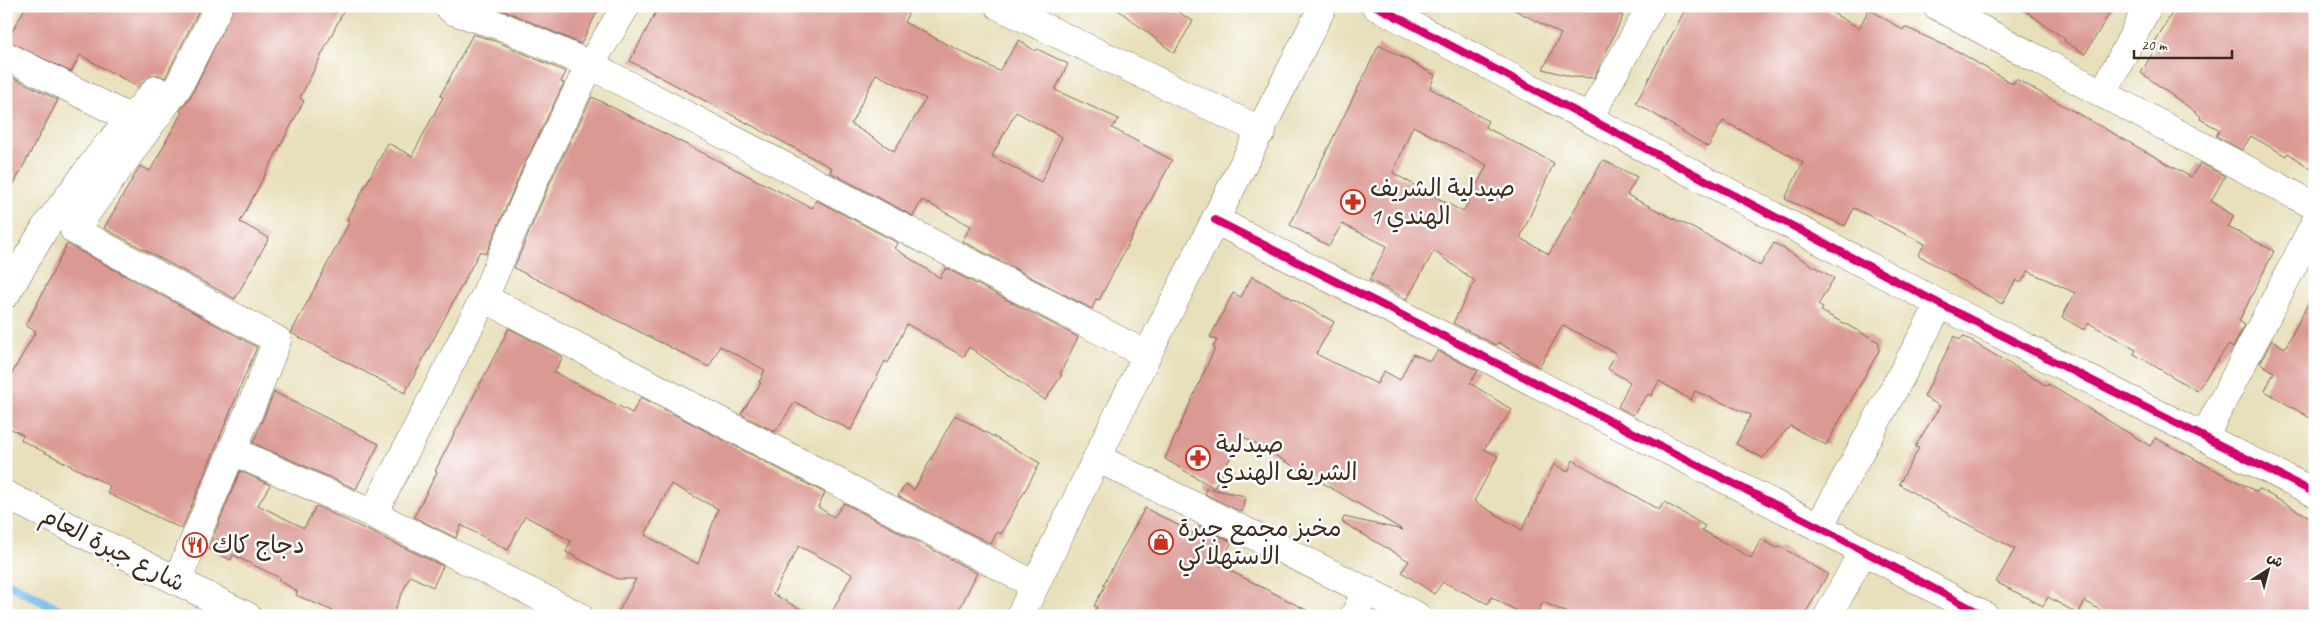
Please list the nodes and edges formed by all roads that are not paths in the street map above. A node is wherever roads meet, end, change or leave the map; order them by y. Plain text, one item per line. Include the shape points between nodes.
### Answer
1 (204, 6) edge
2 (219, 6) edge
3 (448, 6) edge
4 (626, 6) edge
5 (999, 6) edge
6 (1323, 6) edge
7 (1376, 6) edge
8 (1651, 6) edge
9 (1937, 6) edge
10 (2148, 6) edge
11 (6, 56) edge
12 (590, 65) junction
13 (174, 79) junction
14 (2103, 94) junction
15 (1589, 118) junction
16 (131, 119) junction
17 (1262, 131) junction
18 (2315, 206) edge
19 (1215, 220) junction
20 (2315, 223) edge
21 (45, 228) junction
22 (6, 294) edge
23 (484, 298) junction
24 (1940, 304) junction
25 (277, 340) junction
26 (1147, 355) junction
27 (2204, 437) junction
28 (233, 451) junction
29 (1097, 458) junction
30 (2315, 493) edge
31 (6, 495) edge
32 (373, 514) junction
33 (1819, 527) junction
34 (1863, 550) junction
35 (177, 581) junction
36 (1035, 584) junction
37 (1367, 590) junction
38 (247, 616) edge
39 (579, 616) edge
40 (1020, 616) edge
41 (1354, 616) edge
42 (1417, 616) edge
43 (1828, 616) edge
44 (1985, 616) edge

1 - 13 street
2 - 13 street
3 - 12 street via 453,11 504,27
4 - 12 street
5 - 17 street
6 - 17 street
7 - 15 street
8 - 15 street
9 - 14 street
10 - 14 street
11 - 16 street
12 - 23 street via 538,171
12 - 26 street
13 - 16 street
13 - 25 street via 74,230
14 - 18 street
15 - 24 street
16 - 21 street
17 - 19 street
19 - 26 street
19 - 33 street
20 - 27 street
21 - 22 street
21 - 25 street via 72,233
23 - 32 street
23 - 36 street
24 - 27 street
24 - 33 street
25 - 28 street
26 - 29 street
27 - 30 street
28 - 32 street
28 - 35 street
29 - 36 street
29 - 37 street
31 - 35 street, شارع جبرة العام
32 - 39 street
33 - 34 street
34 - 43 street
34 - 44 street
35 - 38 street, شارع جبرة العام
36 - 40 street
37 - 41 street
37 - 42 street

